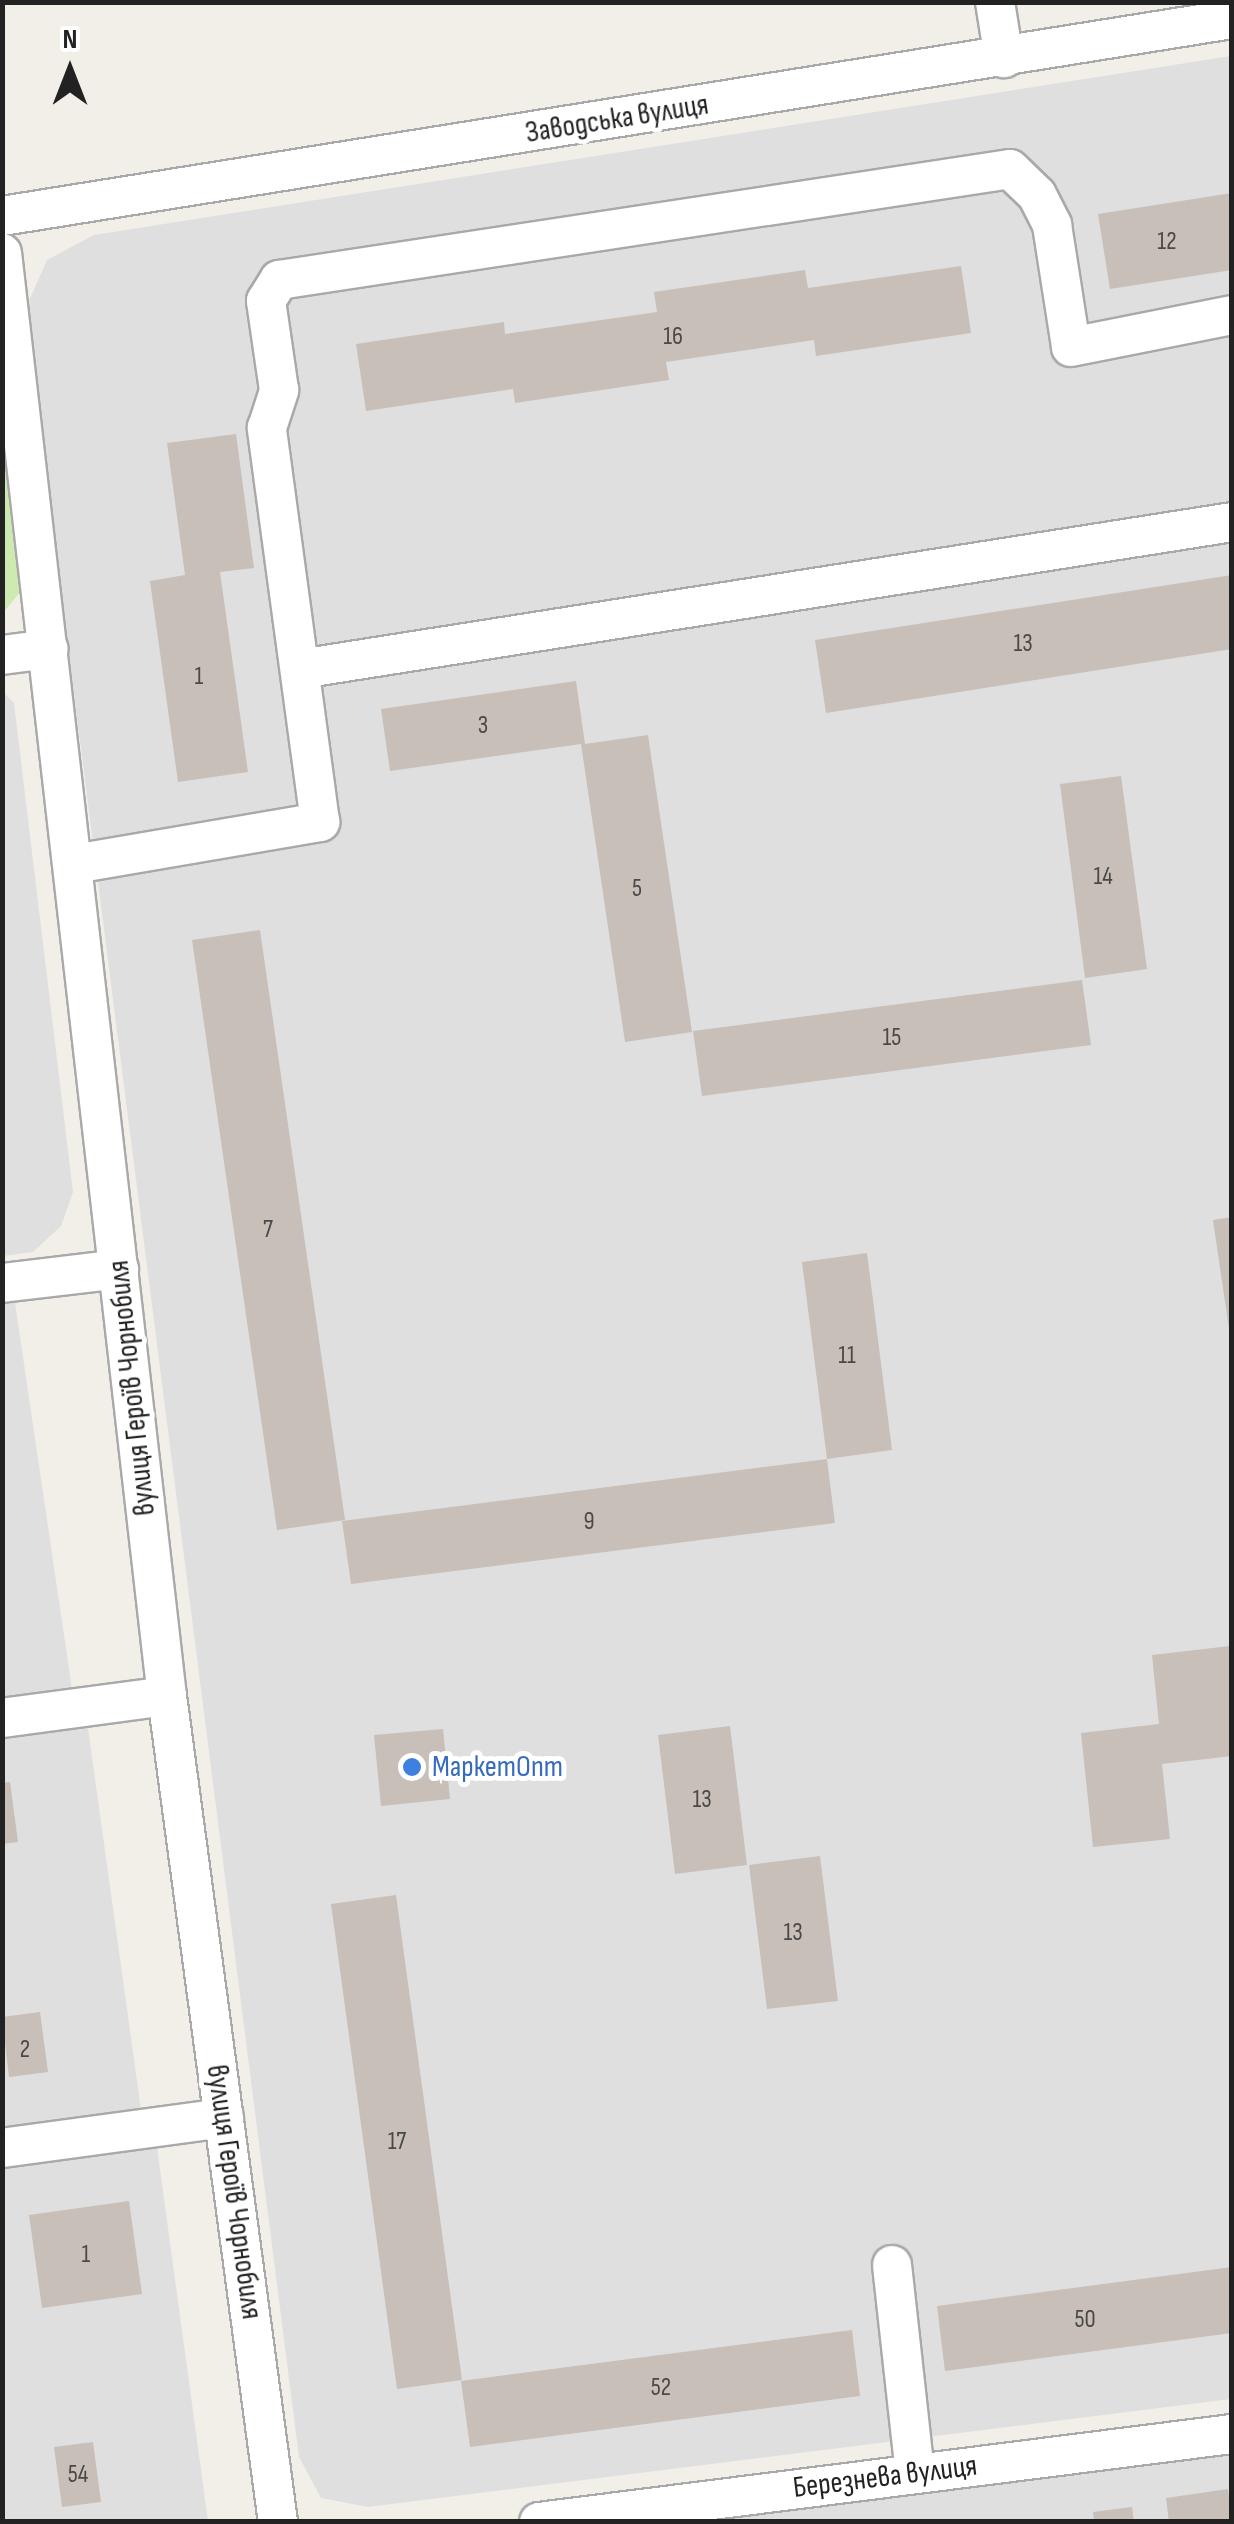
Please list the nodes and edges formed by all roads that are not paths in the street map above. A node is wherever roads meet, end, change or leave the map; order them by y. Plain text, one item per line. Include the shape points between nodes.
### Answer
1 (995, 2) edge
2 (1232, 20) edge
3 (1004, 58) junction
4 (2, 216) edge
5 (2, 253) edge
6 (1232, 315) edge
7 (1232, 522) edge
8 (49, 649) junction
9 (2, 656) edge
10 (300, 669) junction
11 (74, 864) junction
12 (119, 1268) junction
13 (2, 1283) edge
14 (167, 1696) junction
15 (2, 1718) edge
16 (224, 2118) junction
17 (2, 2148) edge
18 (892, 2265) dead end
19 (1232, 2434) edge
20 (915, 2474) junction
21 (664, 2514) edge
22 (278, 2522) edge
23 (539, 2522) edge

1 - 3 street
2 - 3 street, Заводська вулиця
3 - 4 street, Заводська вулиця
5 - 8 street, вулиця Героїв Чорнобиля
6 - 10 street via 1071,347 1052,225 1037,195 1010,169 279,280 266,301 279,390 267,428
7 - 10 street
8 - 9 street
8 - 11 street, вулиця Героїв Чорнобиля
10 - 11 street via 320,822
11 - 12 street, вулиця Героїв Чорнобиля
12 - 13 street
12 - 14 street, вулиця Героїв Чорнобиля
14 - 15 street
14 - 16 street, вулиця Героїв Чорнобиля
16 - 17 street
16 - 22 street, вулиця Героїв Чорнобиля
18 - 20 street
19 - 20 street, Березнева вулиця
20 - 21 street, Березнева вулиця
21 - 23 street, Березнева вулиця

